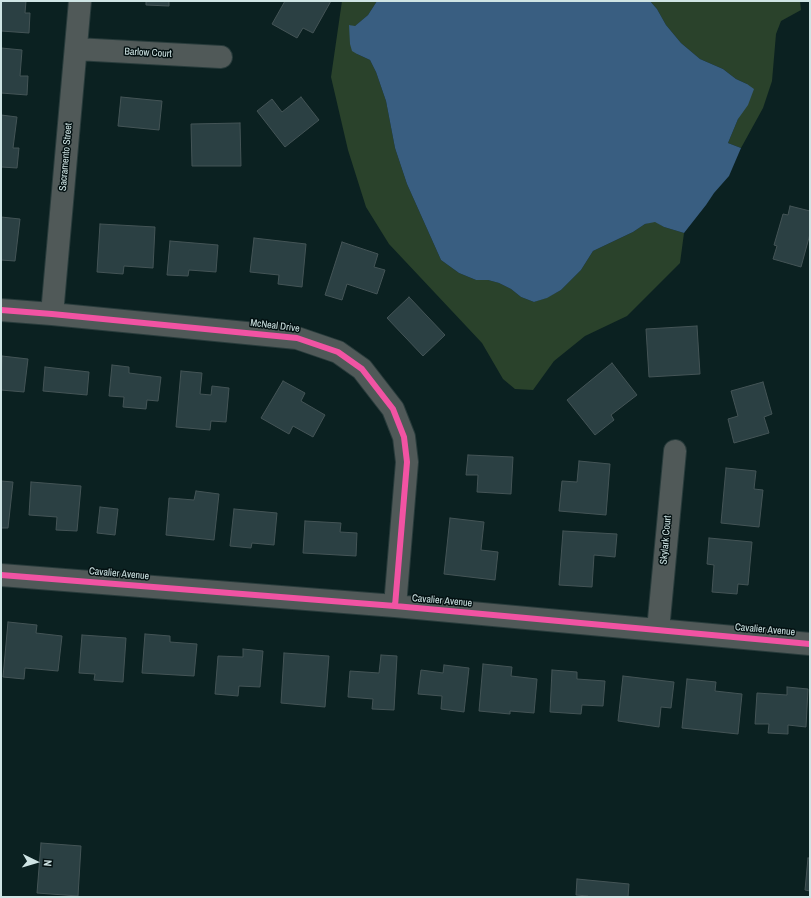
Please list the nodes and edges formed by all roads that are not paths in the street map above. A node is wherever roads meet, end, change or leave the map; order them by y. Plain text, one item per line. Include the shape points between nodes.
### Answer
1 (80, 1) edge
2 (76, 49) junction
3 (221, 57) dead end
4 (1, 310) edge
5 (52, 314) junction
6 (675, 451) dead end
7 (1, 575) edge
8 (395, 606) junction
9 (658, 630) junction
10 (810, 644) edge

1 - 2 street, Sacramento Street
2 - 3 street, Barlow Court
2 - 5 street, Sacramento Street
4 - 5 street, McNeal Drive
5 - 8 street, McNeal Drive via 298,338 338,352 362,369 393,409 404,437 407,462
6 - 9 street, Skylark Court
7 - 8 street, Cavalier Avenue
8 - 9 street, Cavalier Avenue
9 - 10 street, Cavalier Avenue

